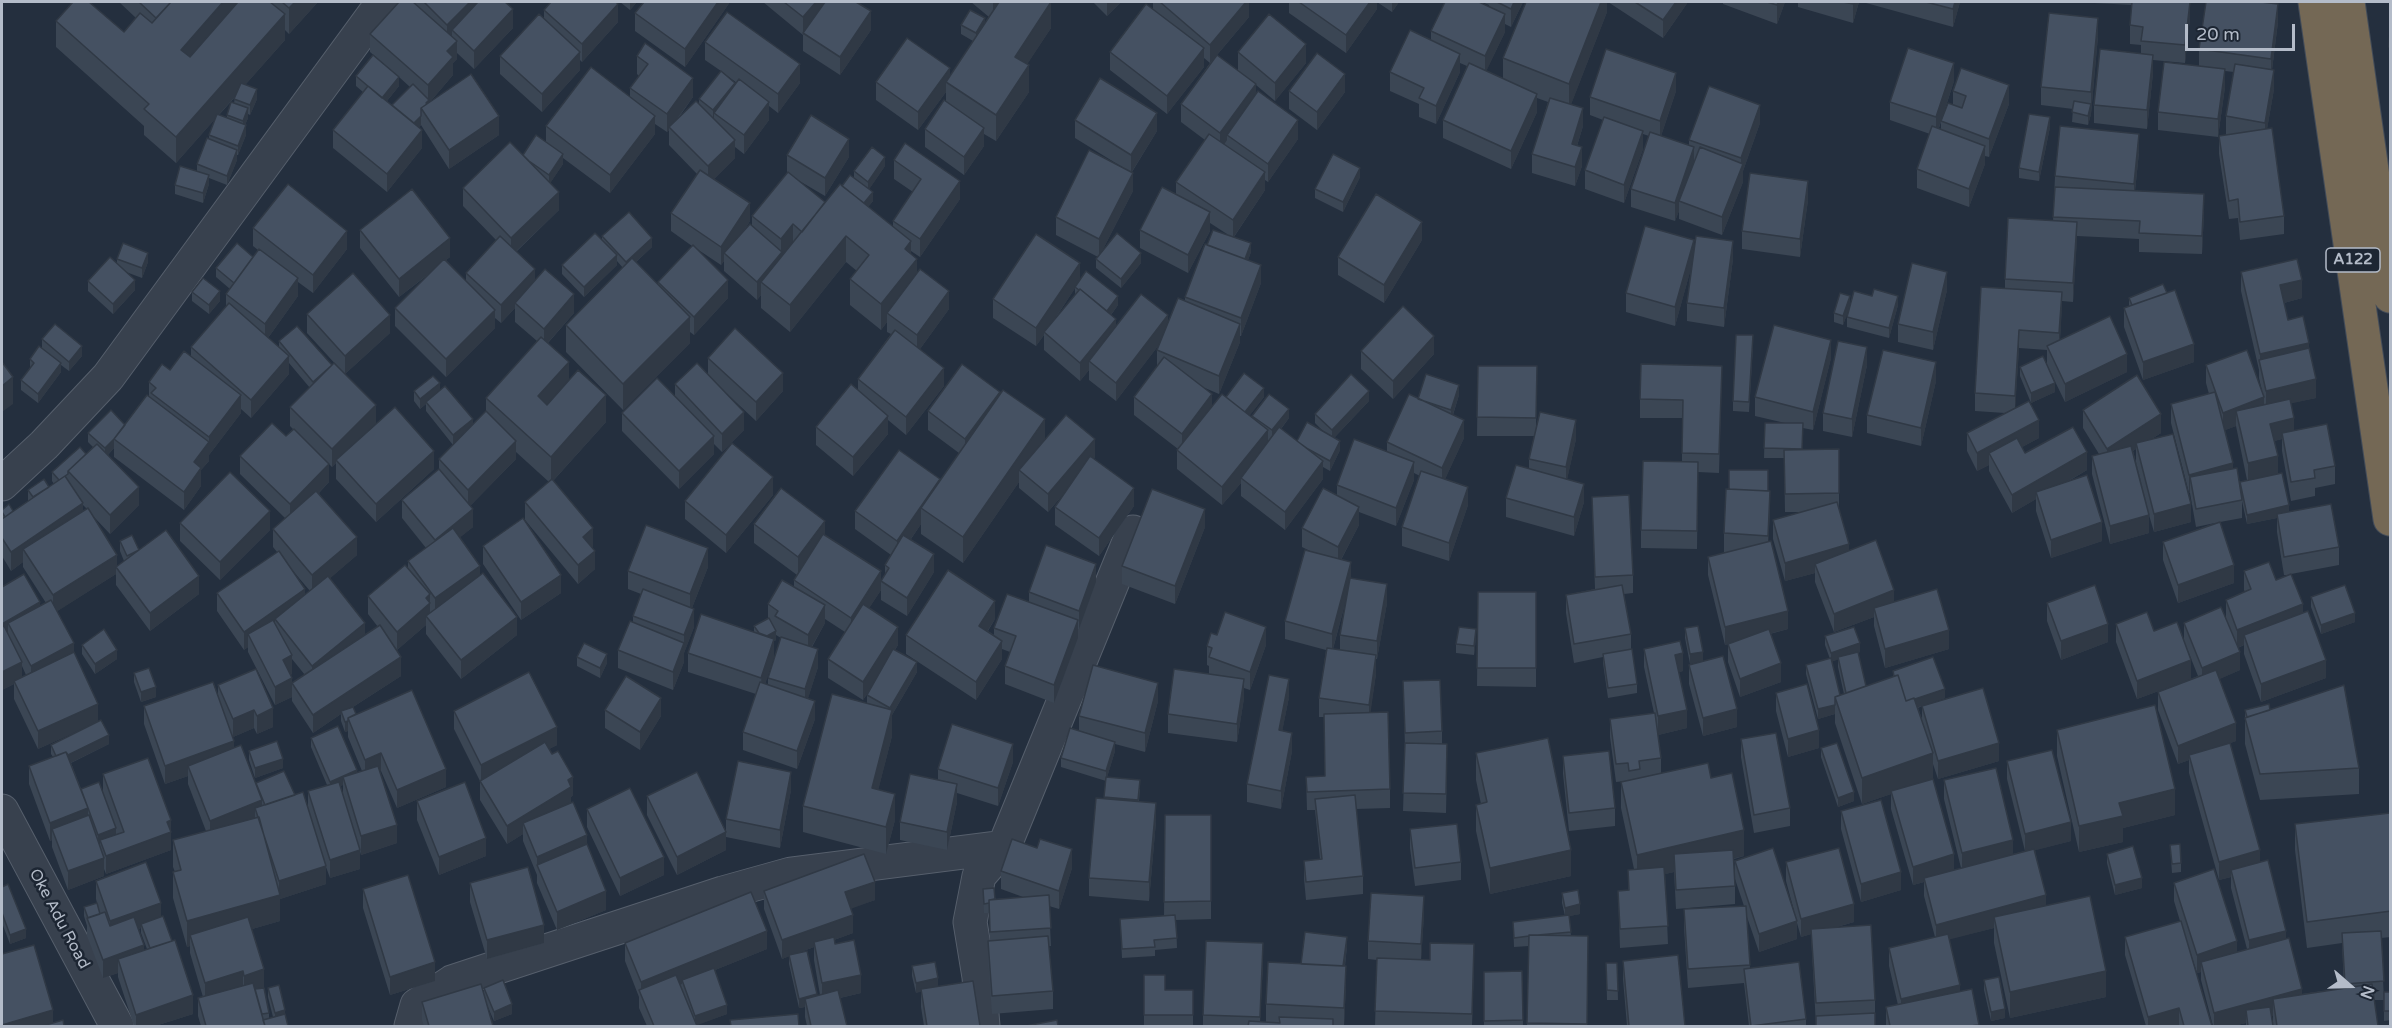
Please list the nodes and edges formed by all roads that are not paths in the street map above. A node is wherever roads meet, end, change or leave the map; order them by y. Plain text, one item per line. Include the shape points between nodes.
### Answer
1 (383, 2) edge
2 (2315, 2) edge
3 (2348, 2) edge
4 (2391, 296) edge
5 (2, 484) edge
6 (2391, 519) edge
7 (1133, 532) edge
8 (2, 812) edge
9 (1004, 847) junction
10 (117, 1026) edge
11 (411, 1026) edge
12 (983, 1026) edge

1 - 5 street via 108,377
2 - 6 highway, A122
3 - 4 highway, A122
7 - 9 street
8 - 10 street, Oke Adu Road
9 - 11 street via 791,874 723,893 452,982 417,1005
9 - 12 street via 979,876 970,922

